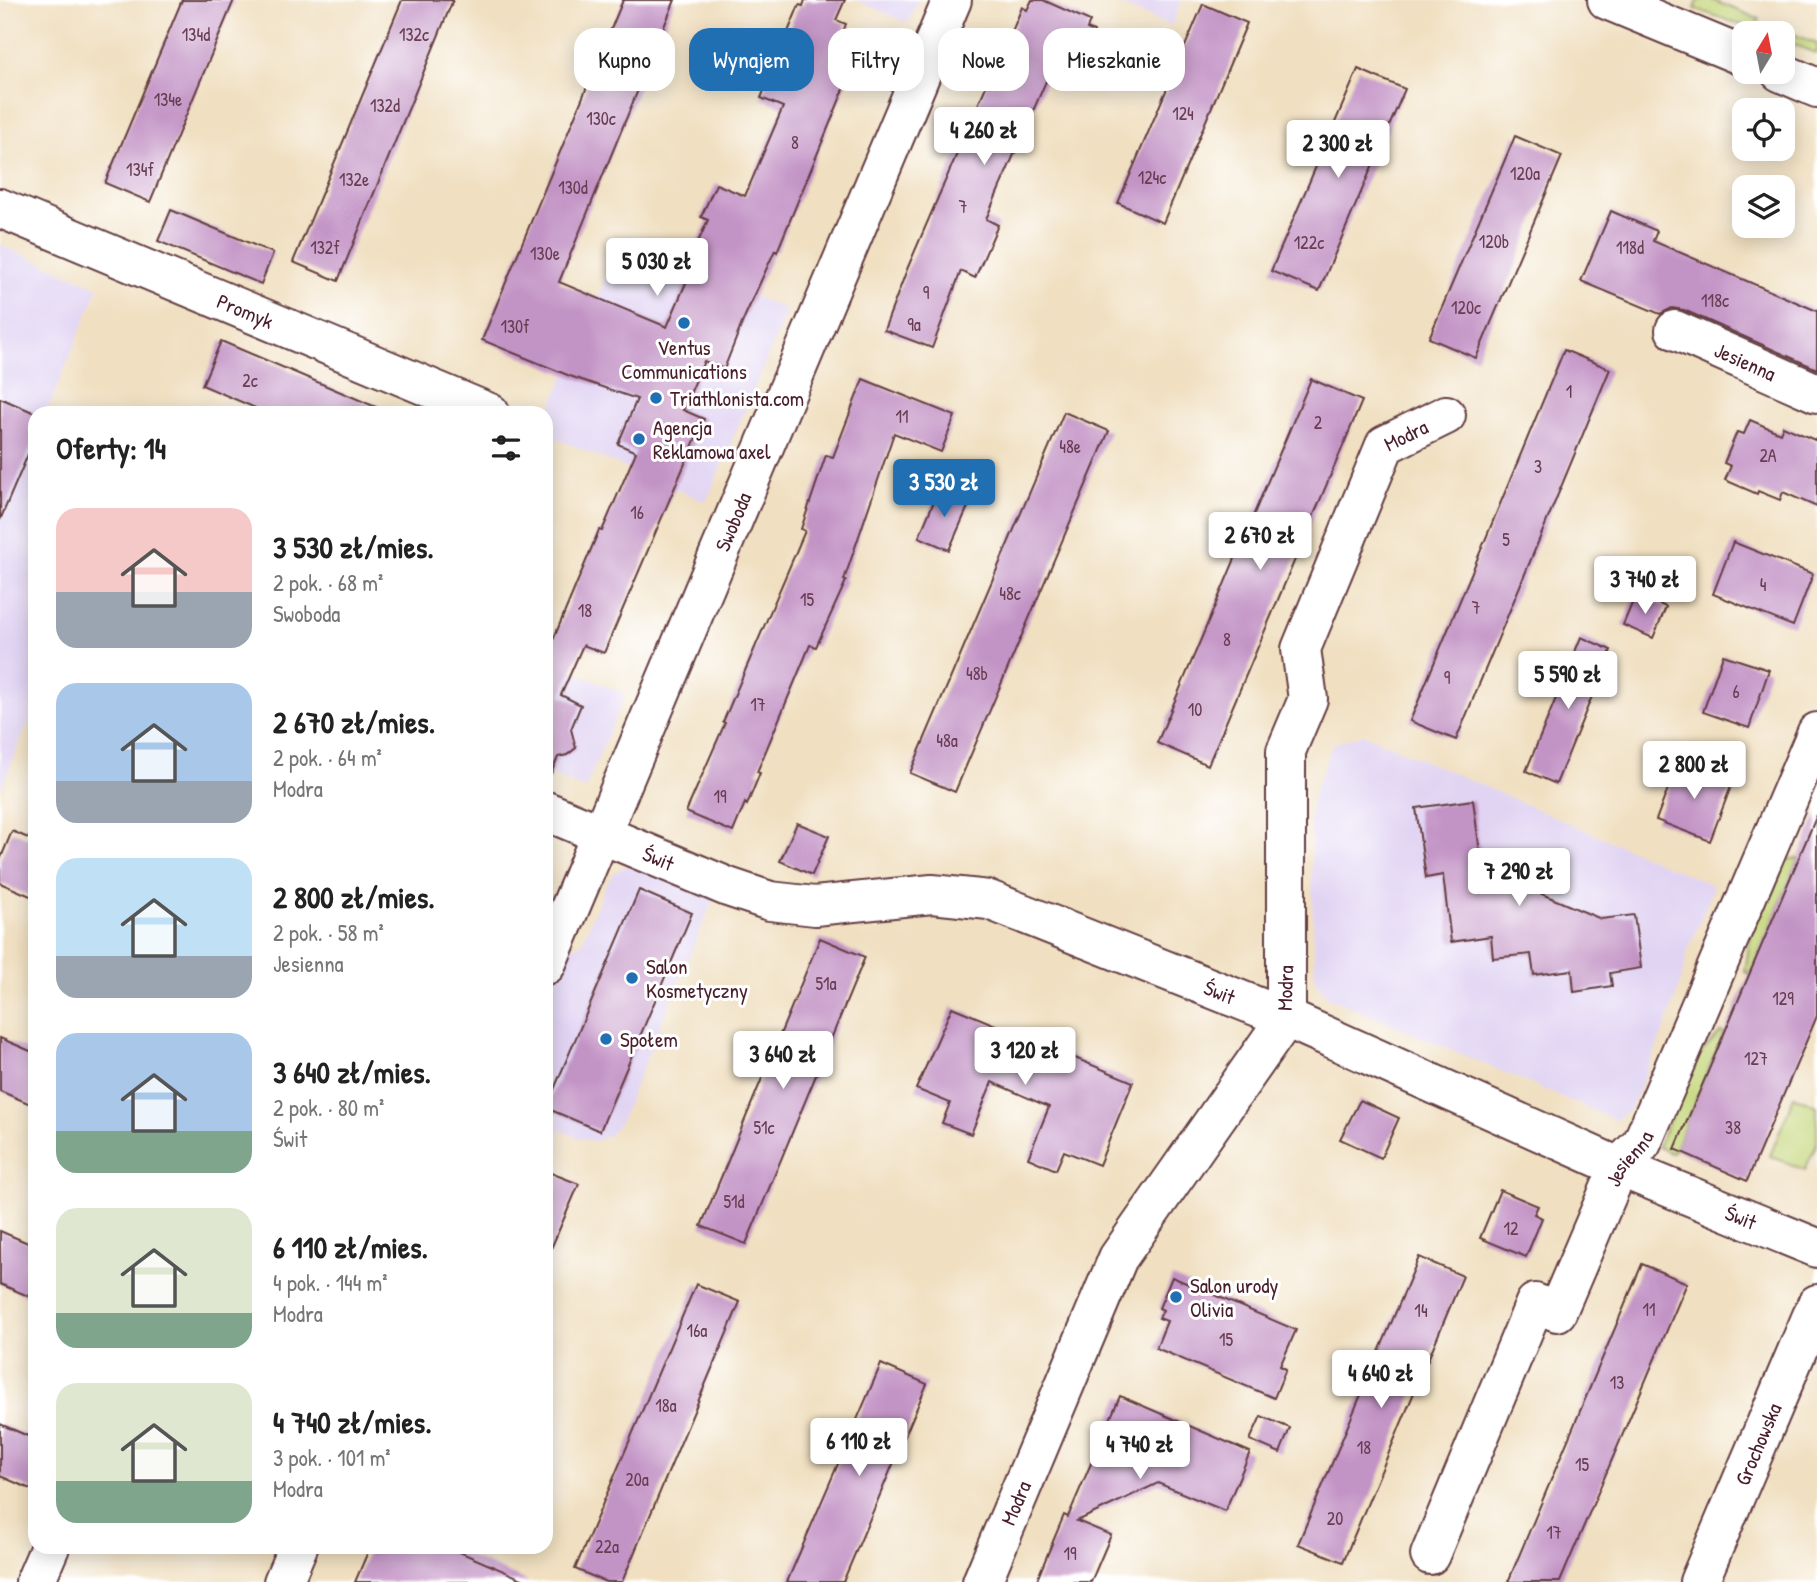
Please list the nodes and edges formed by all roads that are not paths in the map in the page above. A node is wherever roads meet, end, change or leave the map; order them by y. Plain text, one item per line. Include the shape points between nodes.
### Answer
1 (952, 0) edge
2 (1607, 0) edge
3 (1732, 52) edge
4 (1796, 79) edge
5 (1817, 88) edge
6 (0, 208) edge
7 (1675, 330) dead end
8 (1817, 393) edge
9 (473, 406) edge
10 (1446, 415) dead end
11 (1817, 732) edge
12 (553, 814) edge
13 (601, 834) junction
14 (553, 948) edge
15 (1286, 1018) junction
16 (1619, 1167) junction
17 (1817, 1248) edge
18 (1817, 1304) edge
19 (47, 1554) edge
20 (295, 1554) edge
21 (1430, 1555) dead end
22 (35, 1582) edge
23 (283, 1582) edge
24 (982, 1582) edge
25 (1699, 1582) edge

1 - 13 street, Swoboda
2 - 3 street
4 - 5 street
6 - 9 street, Promyk
7 - 8 street, Jesienna
10 - 15 street, Modra via 1385,445 1301,649 1308,699 1286,751
11 - 16 street, Jesienna via 1642,1143
12 - 13 street, Świt
13 - 14 street, Swoboda
13 - 15 street, Świt via 770,901 815,906 932,894 989,900
15 - 16 street, Świt
15 - 24 street, Modra via 1118,1258
16 - 17 street, Świt
16 - 21 street, Jesienna via 1557,1312 1535,1303
18 - 25 street, Grochowska
19 - 22 street
20 - 23 street

